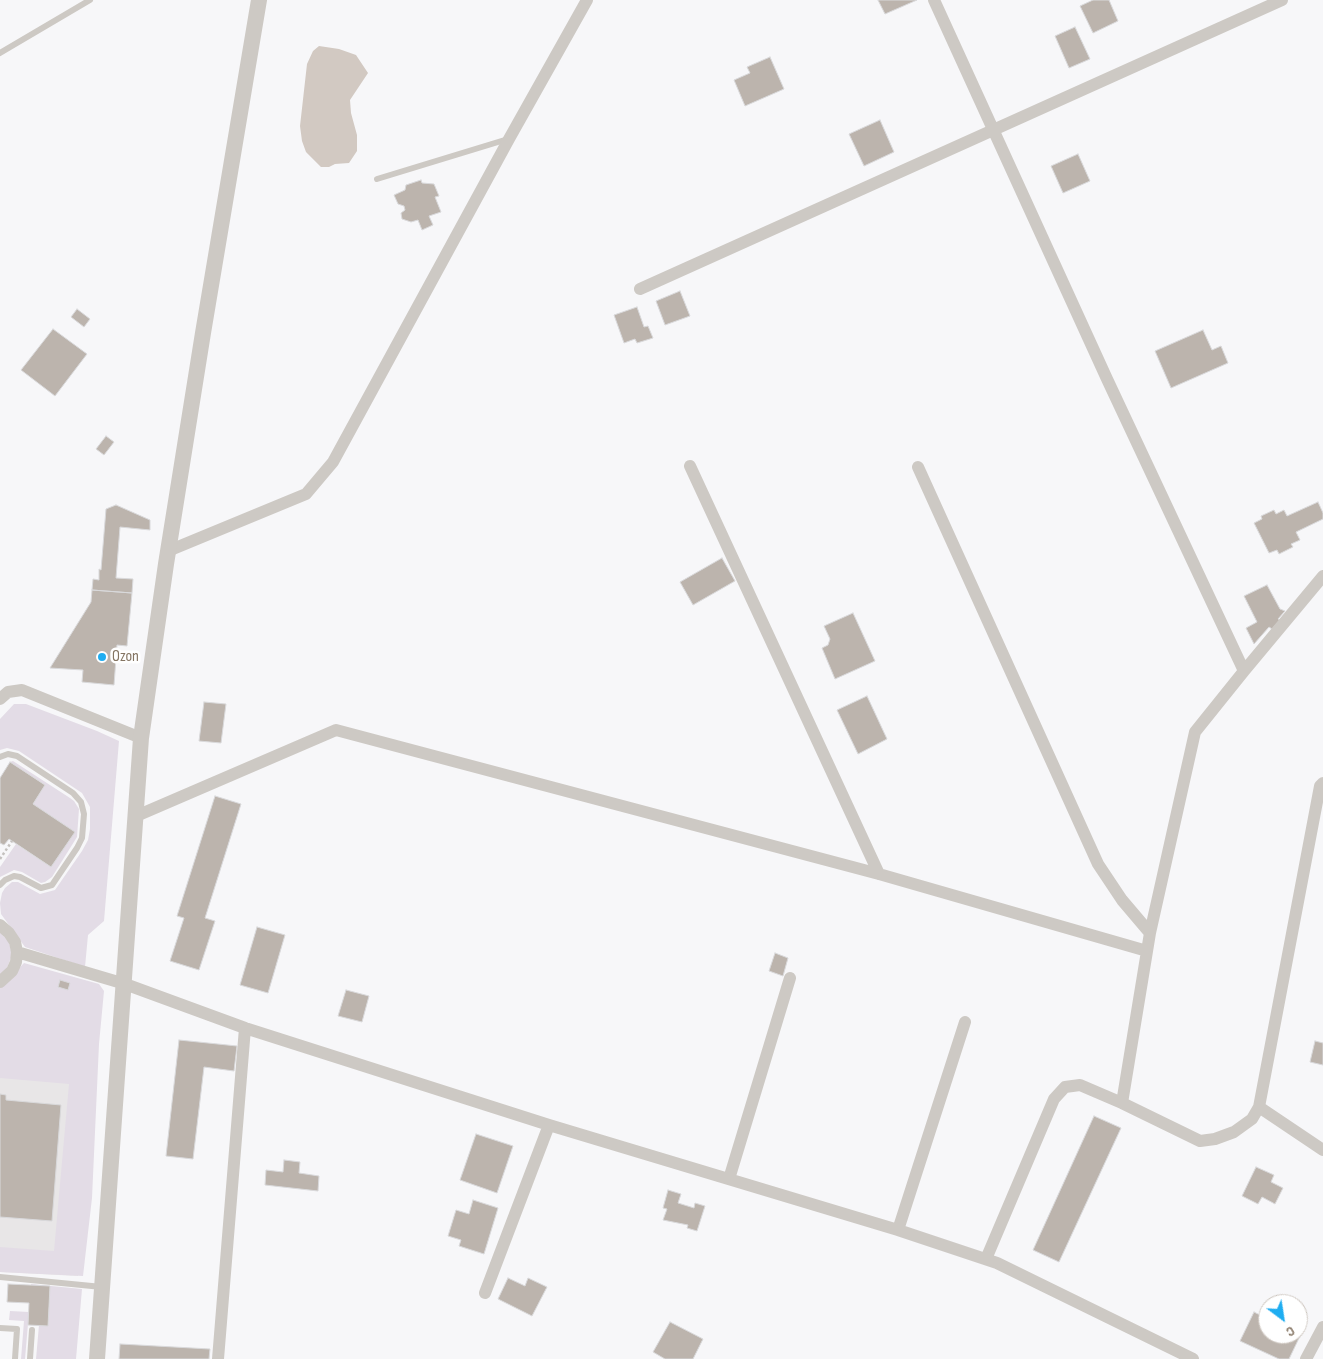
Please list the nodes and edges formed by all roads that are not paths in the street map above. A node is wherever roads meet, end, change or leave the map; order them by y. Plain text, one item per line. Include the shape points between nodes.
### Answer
1 (90, 0) edge
2 (259, 0) edge
3 (587, 0) edge
4 (934, 0) edge
5 (1282, 0) edge
6 (0, 53) edge
7 (993, 131) junction
8 (509, 139) junction
9 (378, 179) dead end
10 (640, 289) dead end
11 (690, 466) dead end
12 (918, 468) dead end
13 (168, 551) junction
14 (1323, 576) edge
15 (1244, 671) junction
16 (0, 699) edge
17 (141, 738) junction
18 (0, 757) edge
19 (1323, 783) edge
20 (134, 817) junction
21 (878, 874) junction
22 (0, 885) edge
23 (0, 926) edge
24 (1150, 933) junction
25 (1147, 951) junction
26 (17, 952) junction
27 (790, 978) dead end
28 (0, 982) edge
29 (125, 984) junction
30 (965, 1022) dead end
31 (245, 1028) junction
32 (1122, 1102) junction
33 (1259, 1107) junction
34 (549, 1125) junction
35 (1323, 1150) edge
36 (729, 1179) junction
37 (898, 1230) junction
38 (986, 1259) junction
39 (0, 1276) edge
40 (103, 1287) junction
41 (485, 1293) dead end
42 (1323, 1327) edge
43 (0, 1328) edge
44 (32, 1330) dead end
45 (15, 1359) edge
46 (30, 1359) edge
47 (97, 1359) edge
48 (218, 1359) edge
49 (1193, 1359) edge
50 (1306, 1359) edge

1 - 6 lane
2 - 13 street
3 - 8 street
4 - 7 street
5 - 7 street
7 - 10 street
7 - 15 street
8 - 9 lane
8 - 13 street via 333,462 306,494
11 - 21 street
12 - 24 street via 1098,864
13 - 17 street
14 - 15 street
15 - 24 street via 1195,732
16 - 17 street via 8,692 22,690
17 - 20 street
18 - 22 lane via 16,756 73,793 81,802 84,814 78,848 52,885 41,888 14,876
19 - 33 street
20 - 21 street via 336,730
20 - 29 street
21 - 25 street
23 - 26 street via 15,942
24 - 25 street
25 - 32 street
26 - 28 street via 12,971
26 - 29 street
27 - 36 street
29 - 31 street
29 - 40 street
30 - 37 street
31 - 34 street
31 - 48 street
32 - 33 street via 1200,1141 1234,1132 1252,1119
32 - 38 street via 1080,1085 1065,1088 1054,1099
33 - 35 street
34 - 36 street
34 - 41 street
36 - 37 street
37 - 38 street
38 - 49 street
39 - 40 lane
40 - 47 street
42 - 50 street
43 - 45 lane via 17,1329
44 - 46 lane

